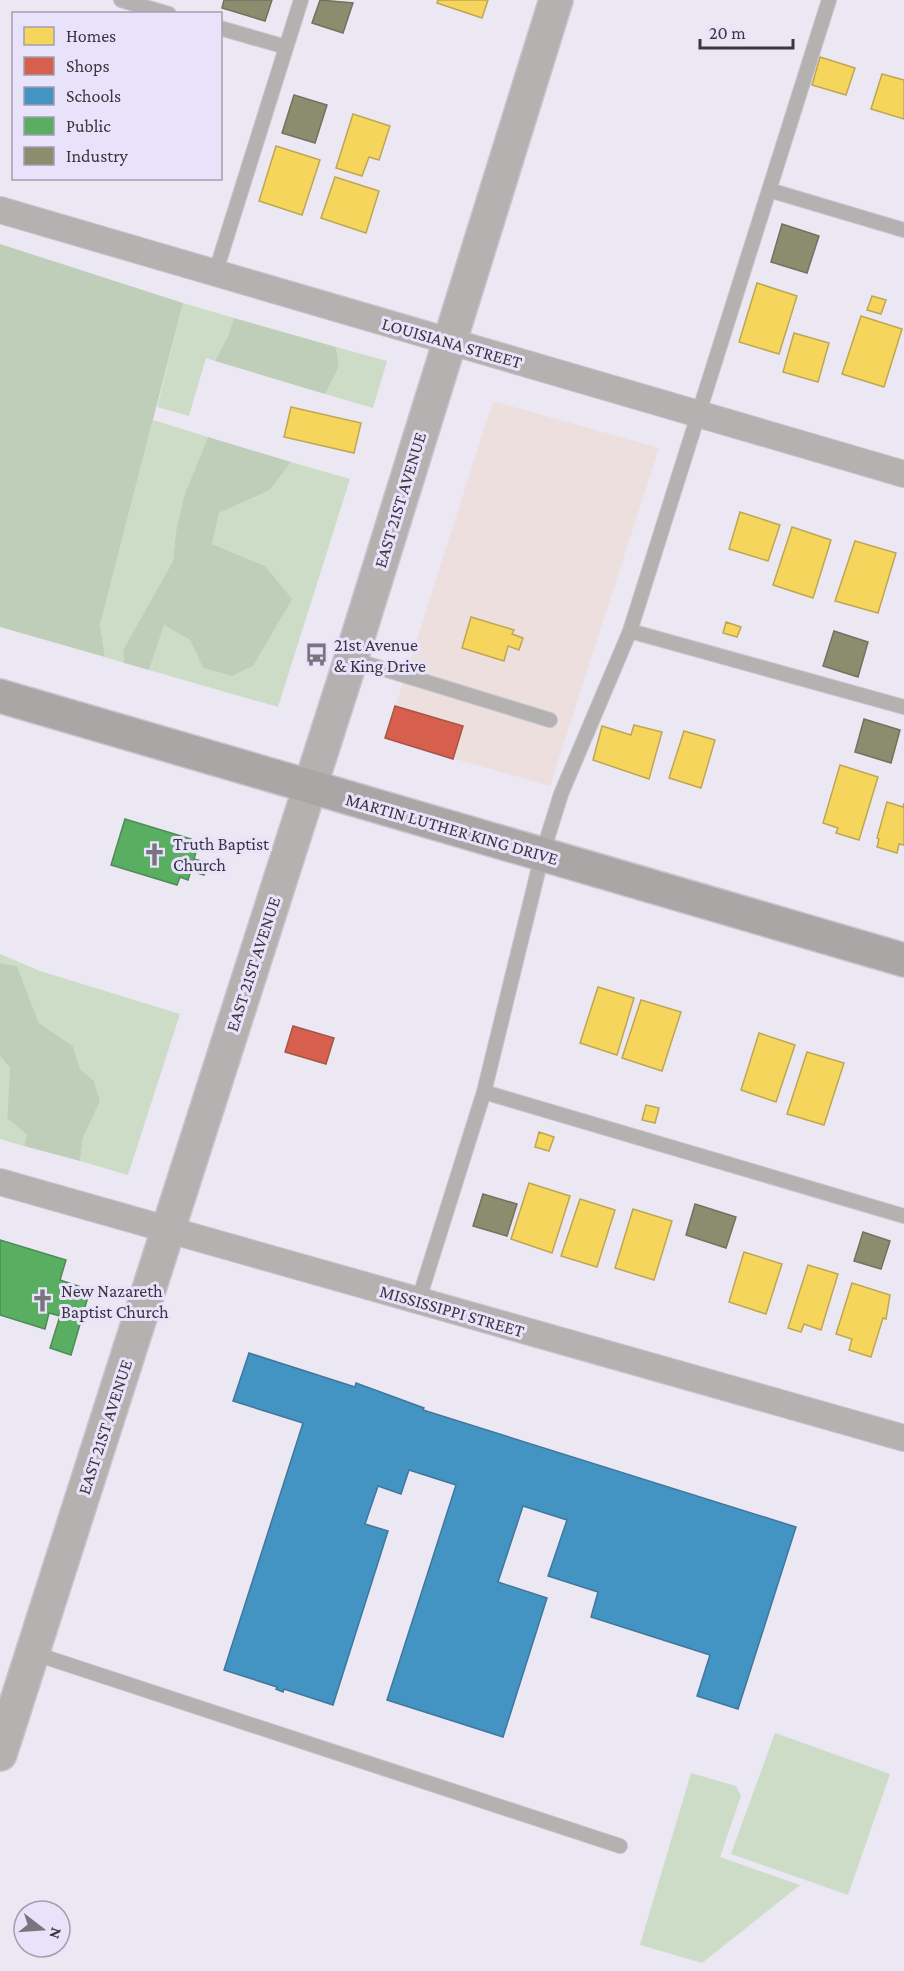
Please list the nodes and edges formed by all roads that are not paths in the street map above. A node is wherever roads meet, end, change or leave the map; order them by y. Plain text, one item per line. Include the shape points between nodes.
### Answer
1 (121, 0) edge
2 (301, 0) edge
3 (556, 0) edge
4 (829, 0) edge
5 (162, 12) edge
6 (222, 29) edge
7 (286, 47) junction
8 (769, 190) junction
9 (0, 210) edge
10 (904, 230) edge
11 (215, 274) junction
12 (449, 342) junction
13 (698, 414) junction
14 (904, 474) edge
15 (630, 631) junction
16 (351, 659) junction
17 (0, 696) edge
18 (904, 707) edge
19 (550, 720) dead end
20 (310, 787) junction
21 (542, 855) junction
22 (904, 960) edge
23 (484, 1092) junction
24 (0, 1182) edge
25 (904, 1216) edge
26 (168, 1231) junction
27 (418, 1302) junction
28 (904, 1438) edge
29 (33, 1653) junction
30 (0, 1754) edge
31 (620, 1846) dead end

1 - 5 lane
2 - 7 lane
3 - 12 street, EAST 21ST AVENUE
4 - 8 lane
6 - 7 lane
7 - 11 lane
8 - 10 lane
8 - 13 lane
9 - 11 street, LOUISIANA STREET
11 - 12 street, LOUISIANA STREET
12 - 13 street, LOUISIANA STREET
12 - 16 street, EAST 21ST AVENUE
13 - 14 street, LOUISIANA STREET
13 - 15 lane
15 - 18 lane
15 - 21 lane via 561,794
16 - 19 lane
16 - 20 street, EAST 21ST AVENUE
17 - 20 main road, MARTIN LUTHER KING DRIVE
20 - 21 main road, MARTIN LUTHER KING DRIVE
20 - 26 street, EAST 21ST AVENUE
21 - 22 main road, MARTIN LUTHER KING DRIVE
21 - 23 lane
23 - 25 lane
23 - 27 lane
24 - 26 street, MISSISSIPPI STREET
26 - 27 street, MISSISSIPPI STREET
26 - 29 street, EAST 21ST AVENUE
27 - 28 street, MISSISSIPPI STREET
29 - 30 street, EAST 21ST AVENUE
29 - 31 lane

